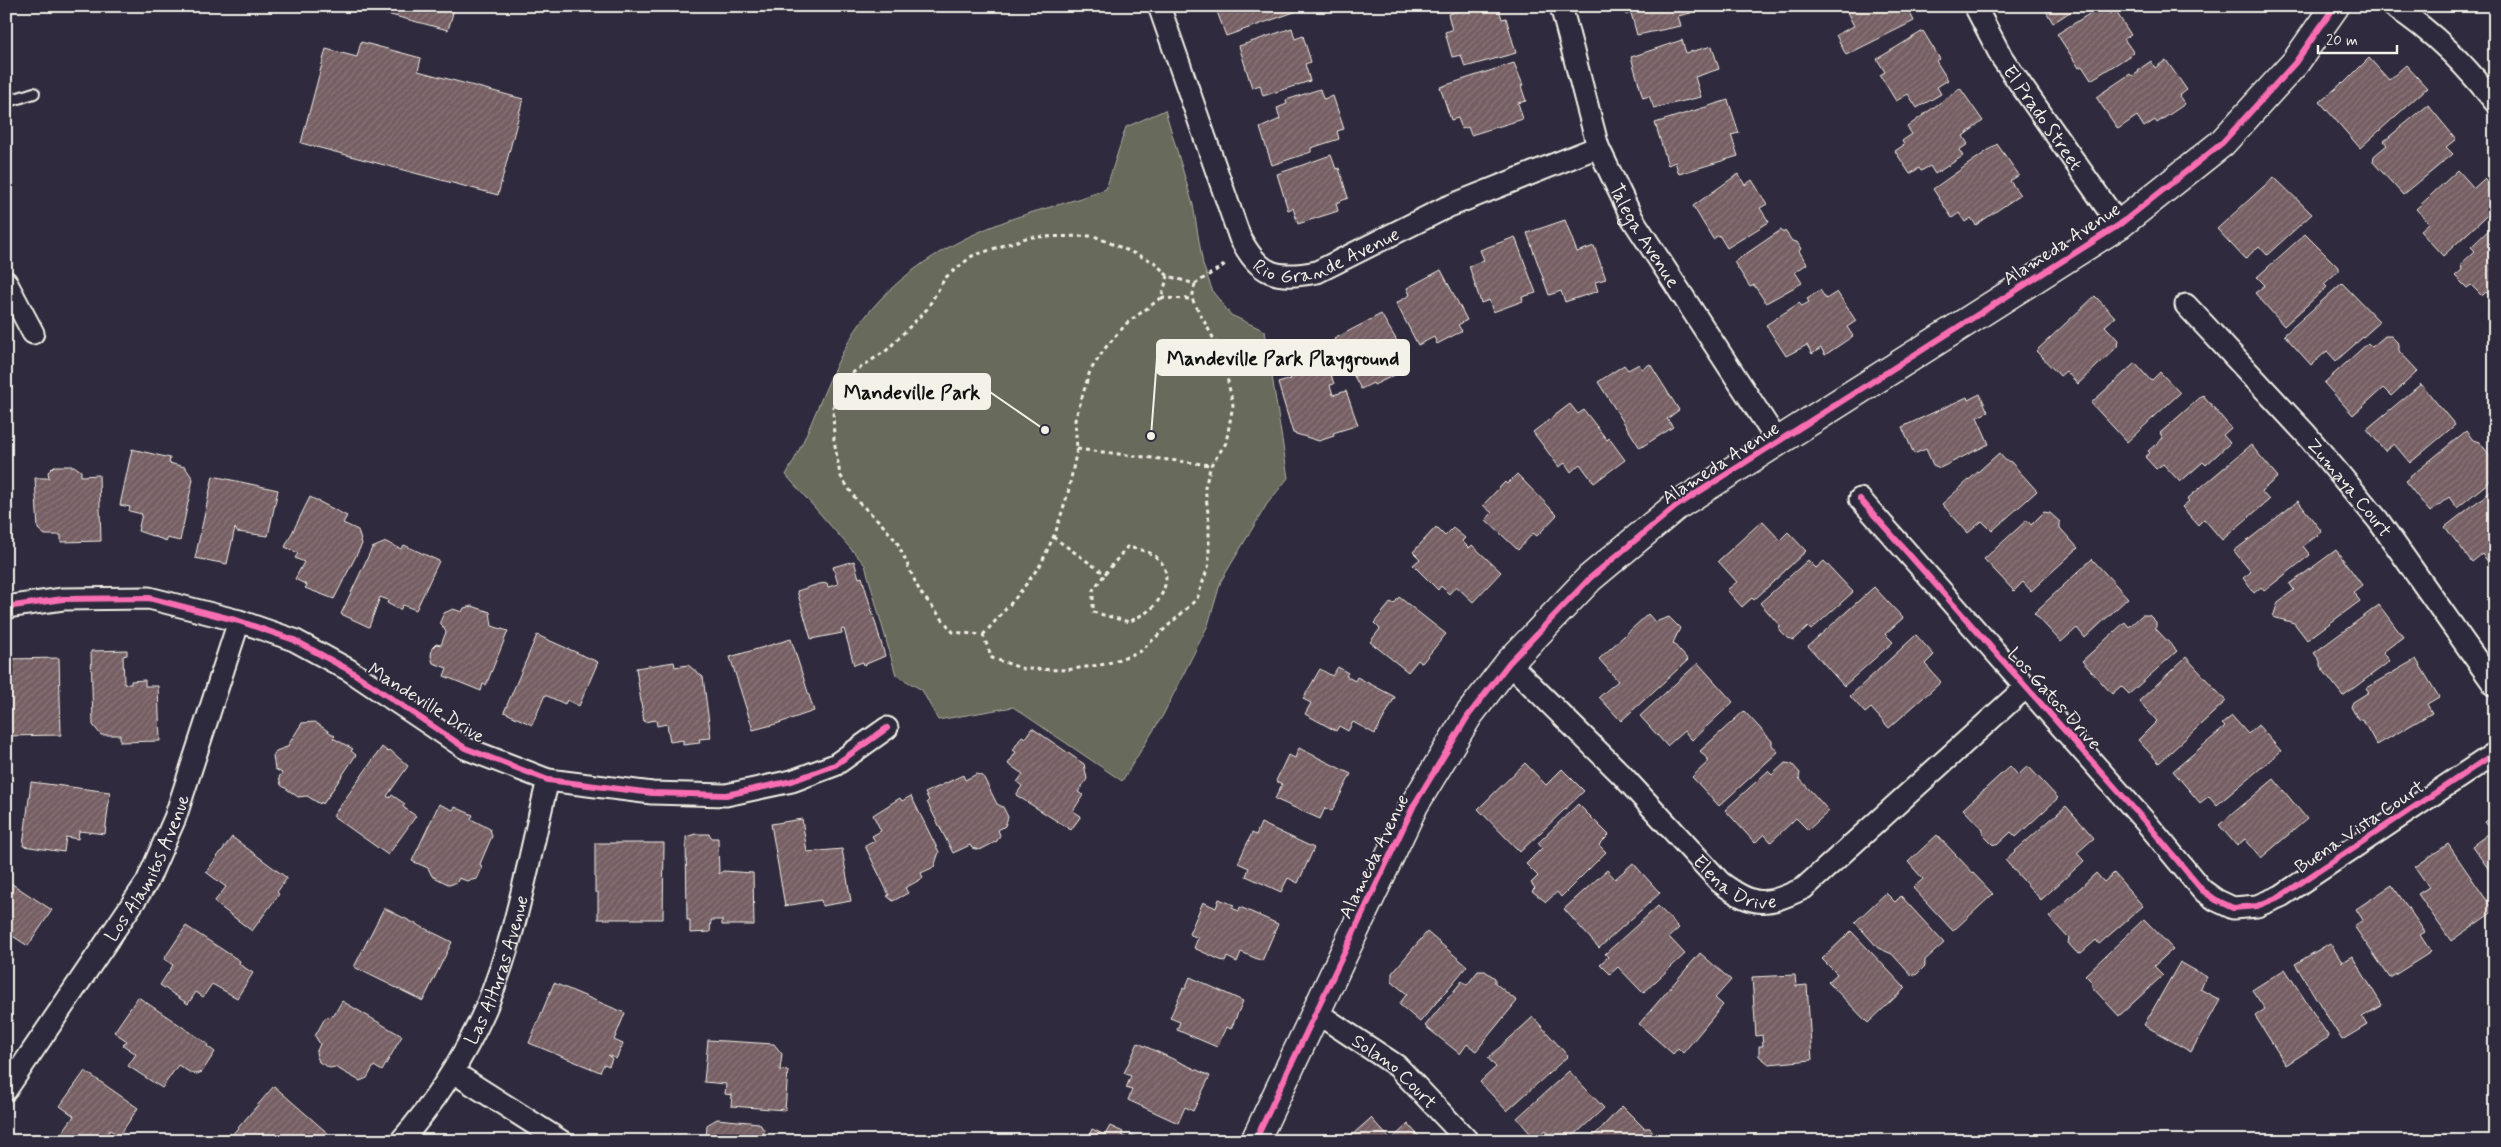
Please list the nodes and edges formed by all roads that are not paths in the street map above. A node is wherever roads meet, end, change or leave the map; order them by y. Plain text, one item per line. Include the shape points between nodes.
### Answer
1 (1159, 6) edge
2 (1561, 6) edge
3 (1975, 6) edge
4 (2335, 6) edge
5 (2393, 6) edge
6 (34, 94) dead end
7 (6, 102) edge
8 (2495, 102) edge
9 (1598, 147) junction
10 (2119, 225) junction
11 (6, 282) edge
12 (2186, 305) dead end
13 (33, 334) dead end
14 (1778, 442) junction
15 (1860, 499) dead end
16 (6, 607) edge
17 (239, 621) junction
18 (1510, 663) junction
19 (2495, 686) edge
20 (2025, 688) junction
21 (887, 728) dead end
22 (2495, 753) edge
23 (548, 780) junction
24 (2233, 908) joint
25 (1314, 1012) junction
26 (453, 1072) junction
27 (6, 1090) edge
28 (402, 1141) edge
29 (561, 1141) edge
30 (1255, 1141) edge
31 (1468, 1141) edge

1 - 9 street, Rio Grande Avenue via 1240,238 1252,260 1271,274 1296,276 1317,272 1447,207
2 - 9 street, Talega Avenue
3 - 10 street, El Prado Street via 2002,58
4 - 10 street, Alameda Avenue via 2295,62 2222,143
5 - 8 street via 2421,24 2461,60
6 - 7 lane
9 - 14 street, Talega Avenue via 1632,218
10 - 14 street, Alameda Avenue
11 - 13 street
12 - 19 street, Zumaya Court via 2306,434 2378,520
14 - 18 street, Alameda Avenue via 1675,507 1590,578
15 - 20 street, Los Gatos Drive
16 - 17 street, Mandeville Drive via 63,599 149,598
17 - 23 street, Mandeville Drive via 294,640 349,670 465,748
17 - 27 street, Los Alamitos Avenue via 175,818 147,882
18 - 20 street, Elena Drive via 1622,774 1720,882 1738,896 1758,903 1780,900 1804,888
18 - 25 street, Alameda Avenue via 1468,716 1414,805
20 - 24 street, Los Gatos Drive via 2202,890
21 - 23 street, Mandeville Drive via 835,765 792,781 726,795 652,793
22 - 24 street, Buena Vista Court via 2281,896 2257,906
23 - 26 street, Las Alturas Avenue via 506,949 485,1010
25 - 30 street, Alameda Avenue
25 - 31 street, Solano Court via 1397,1066
26 - 28 street, Las Alturas Avenue
26 - 29 street

